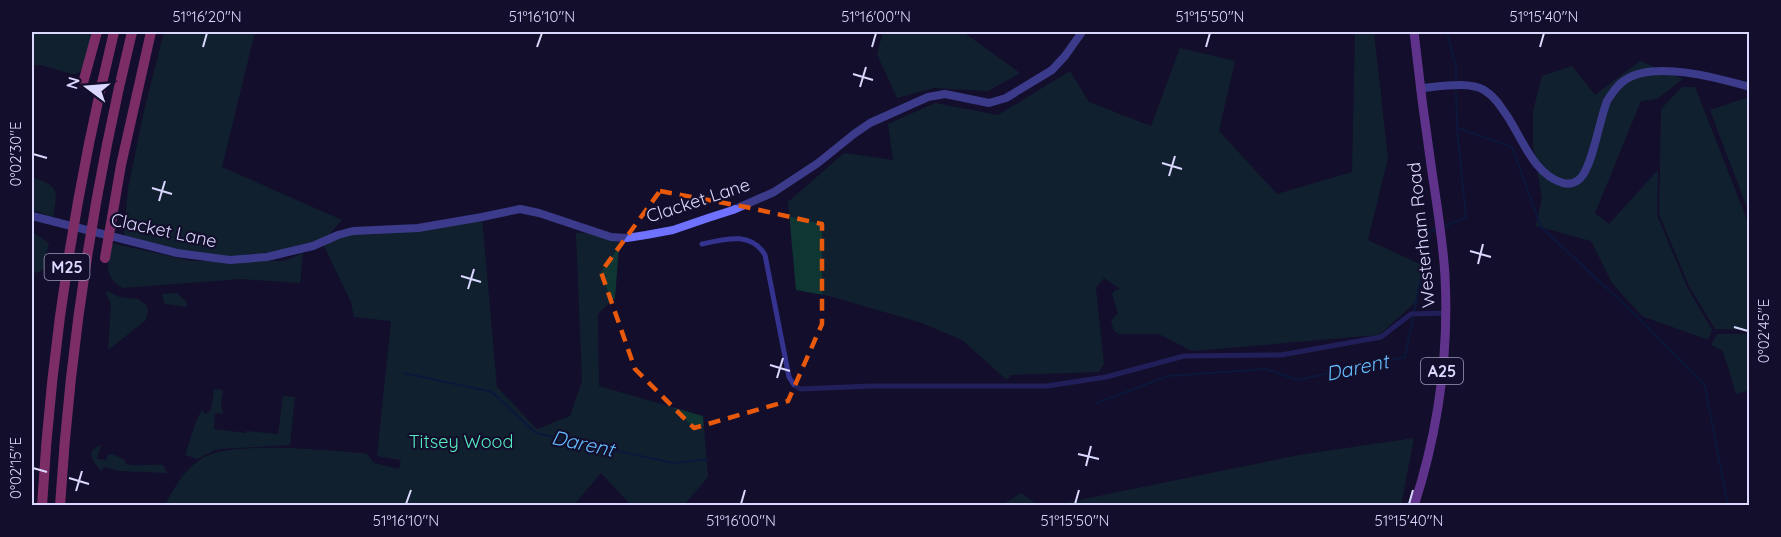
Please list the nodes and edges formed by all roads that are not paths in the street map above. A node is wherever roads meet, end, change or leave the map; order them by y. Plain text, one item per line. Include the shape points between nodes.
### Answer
1 (97, 32) edge
2 (114, 32) edge
3 (132, 32) edge
4 (151, 32) edge
5 (1082, 32) edge
6 (1414, 32) edge
7 (83, 83) dead end
8 (1749, 87) edge
9 (1420, 88) junction
10 (32, 216) edge
11 (702, 244) dead end
12 (105, 258) dead end
13 (1446, 313) junction
14 (42, 506) edge
15 (60, 506) edge
16 (1414, 506) edge

1 - 7 highway
2 - 14 highway, M25 via 70,251 53,373
3 - 15 highway, M25 via 85,274
4 - 12 highway, M25 via 119,174
5 - 10 street, Clacket Lane via 1052,70 1006,98 989,103 945,94 928,97 870,123 782,188 673,230 611,237 520,209 418,228 353,231 306,248 248,260 189,256
6 - 9 main road, Westerham Road / A25
8 - 9 street via 1669,71 1627,78 1607,101 1582,176 1569,184 1553,179 1533,159 1490,93 1474,87
9 - 13 main road, Westerham Road / A25 via 1440,228
11 - 13 street via 743,238 765,255 789,377 800,389 1047,386 1184,356 1281,355 1381,337 1411,314
13 - 16 main road, Westerham Road / A25 via 1438,401

